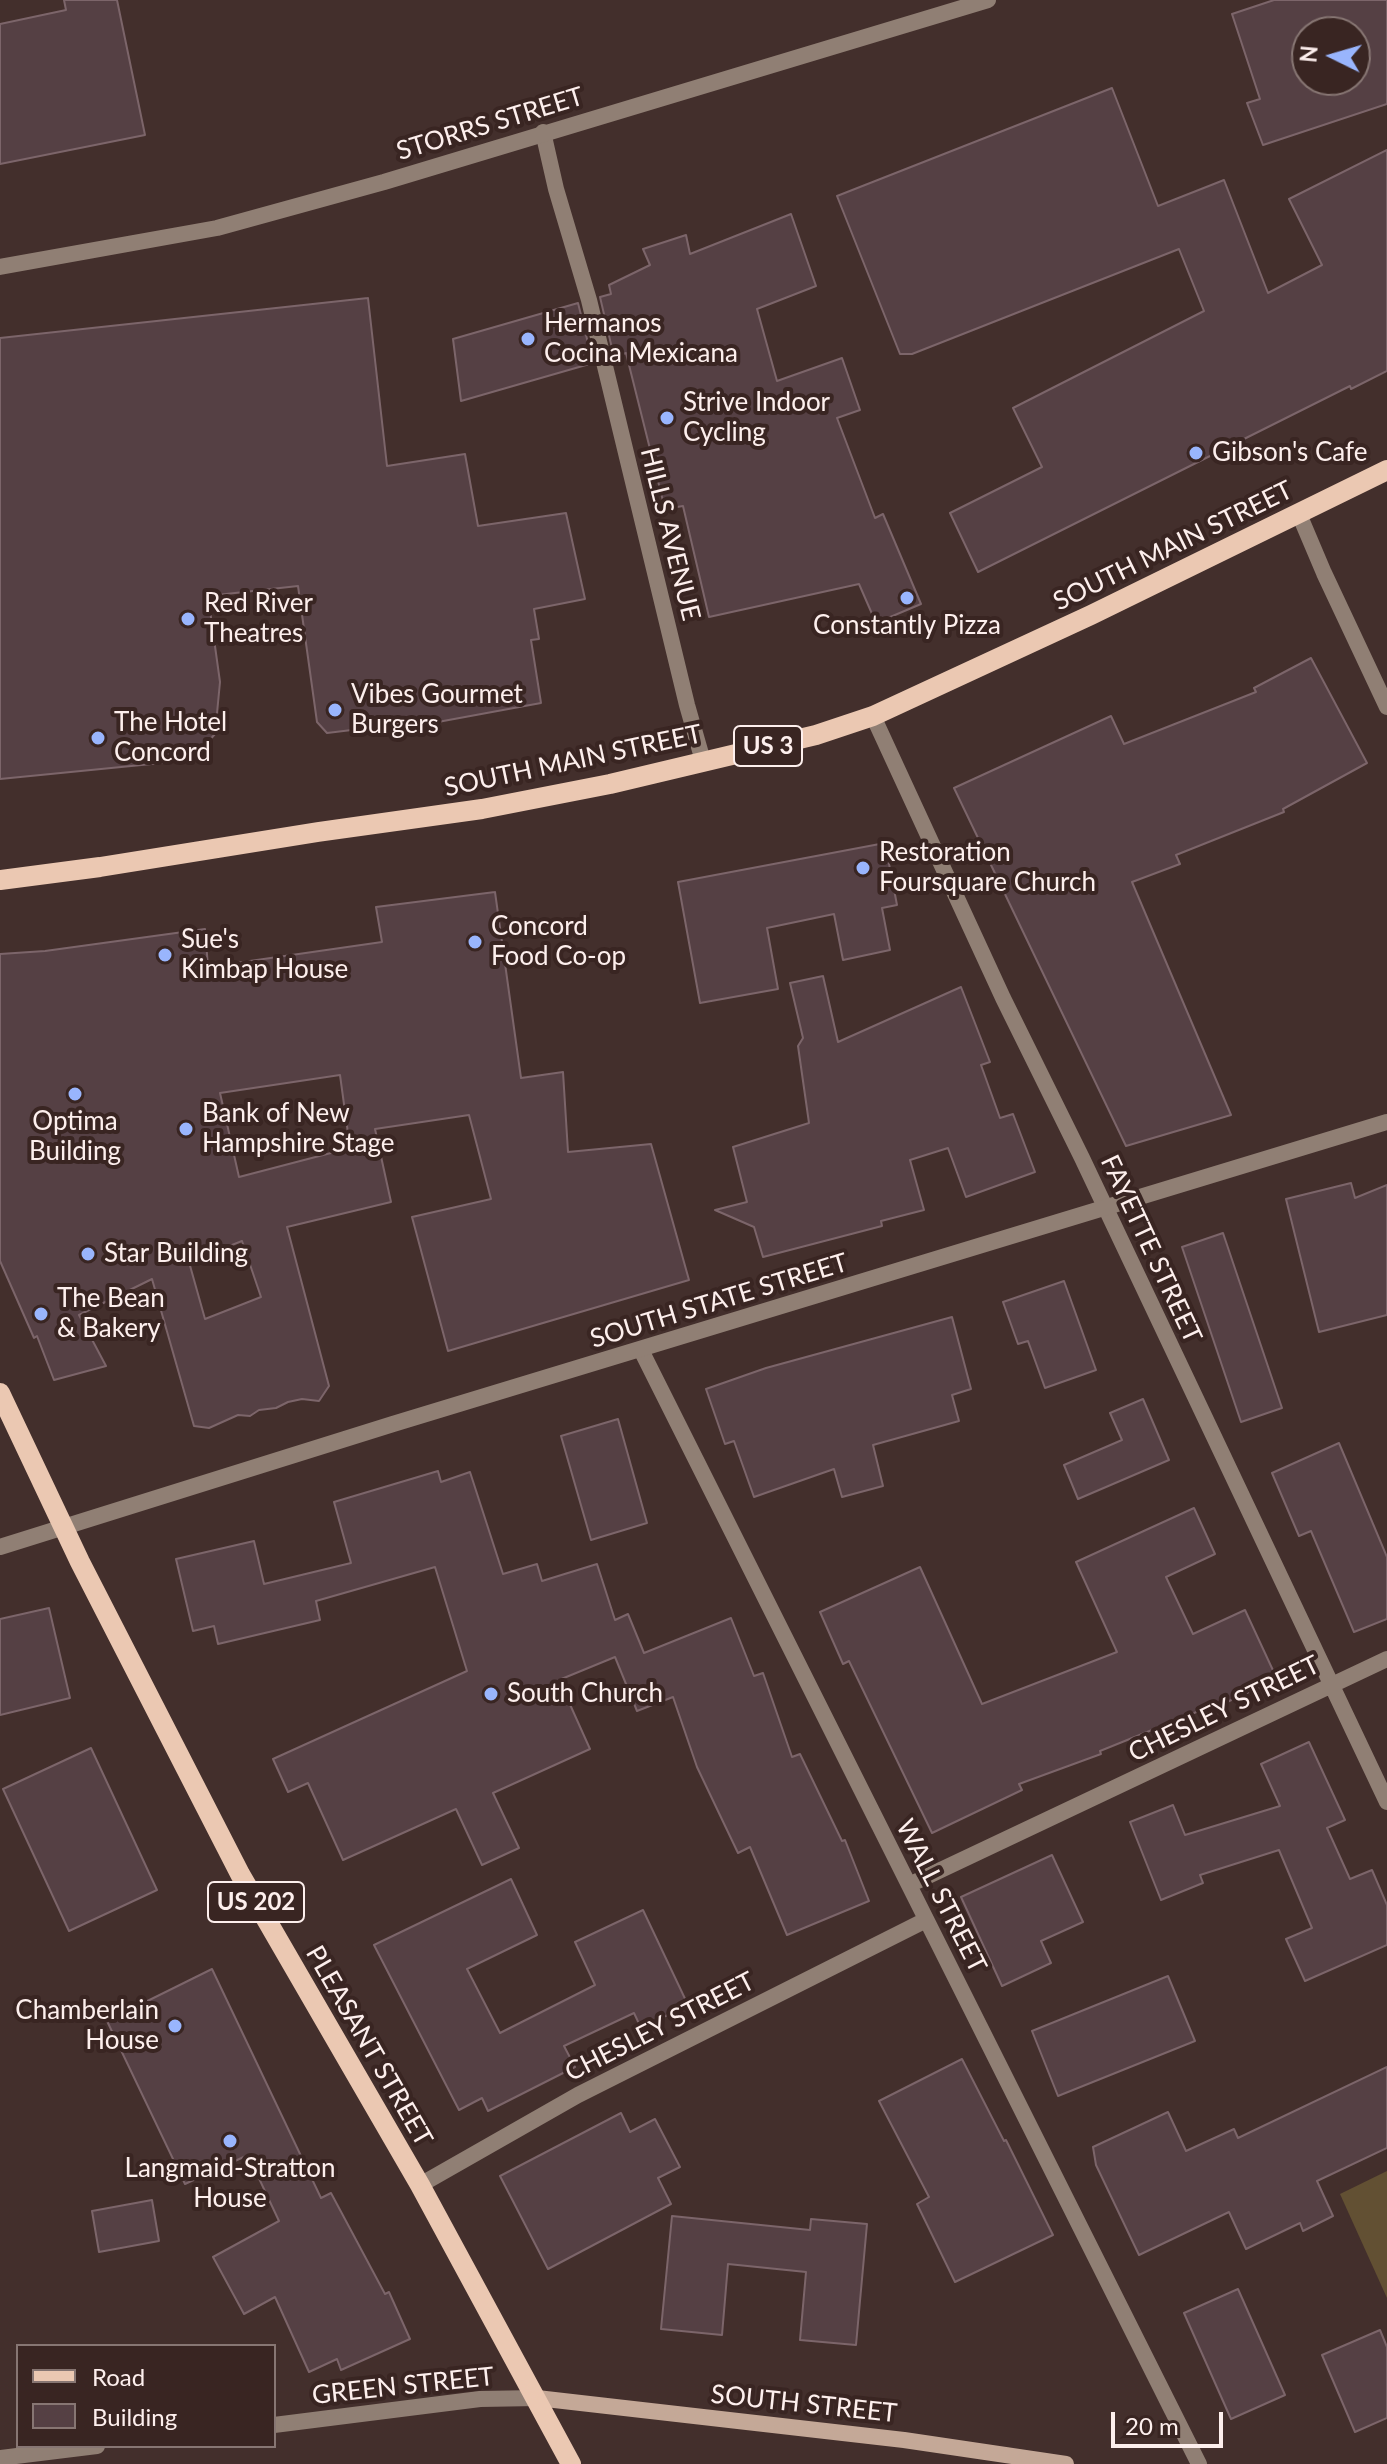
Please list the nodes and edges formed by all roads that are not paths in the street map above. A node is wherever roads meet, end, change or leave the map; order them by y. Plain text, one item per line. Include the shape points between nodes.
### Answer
1 (988, 0) edge
2 (543, 132) junction
3 (0, 267) edge
4 (1387, 470) edge
5 (1299, 514) junction
6 (1387, 707) edge
7 (873, 716) junction
8 (703, 761) junction
9 (0, 880) edge
10 (1387, 1122) edge
11 (1105, 1209) junction
12 (641, 1350) junction
13 (0, 1393) edge
14 (65, 1526) junction
15 (0, 1547) edge
16 (1387, 1659) edge
17 (1331, 1685) junction
18 (1387, 1802) edge
19 (909, 1885) junction
20 (926, 1920) junction
21 (420, 2185) junction
22 (537, 2398) junction
23 (276, 2425) edge
24 (81, 2448) edge
25 (0, 2458) edge
26 (571, 2464) edge
27 (1066, 2464) edge
28 (1199, 2464) edge

1 - 2 street, STORRS STREET
2 - 3 street, STORRS STREET via 217,228
2 - 8 street, HILLS AVENUE
4 - 5 main road, SOUTH MAIN STREET / US 3
5 - 6 street
5 - 7 main road, SOUTH MAIN STREET / US 3
7 - 8 main road, SOUTH MAIN STREET / US 3
7 - 11 street, FAYETTE STREET
8 - 9 main road, SOUTH MAIN STREET / US 3 via 482,809
10 - 11 street, SOUTH STATE STREET
11 - 12 street, SOUTH STATE STREET
11 - 17 street, FAYETTE STREET
12 - 14 street, SOUTH STATE STREET
12 - 19 street, WALL STREET
13 - 14 main road, PLEASANT STREET / US 202
14 - 15 street, SOUTH STATE STREET
14 - 21 main road, PLEASANT STREET / US 202 via 240,1874
16 - 17 street, CHESLEY STREET
17 - 18 street, FAYETTE STREET
17 - 19 street, CHESLEY STREET
19 - 20 street, WALL STREET
20 - 21 street, CHESLEY STREET via 578,2095
20 - 28 street, WALL STREET
21 - 22 main road, PLEASANT STREET / US 202
22 - 23 street, GREEN STREET via 480,2399
22 - 26 main road, PLEASANT STREET / US 202
22 - 27 main road, SOUTH STREET
24 - 25 street

